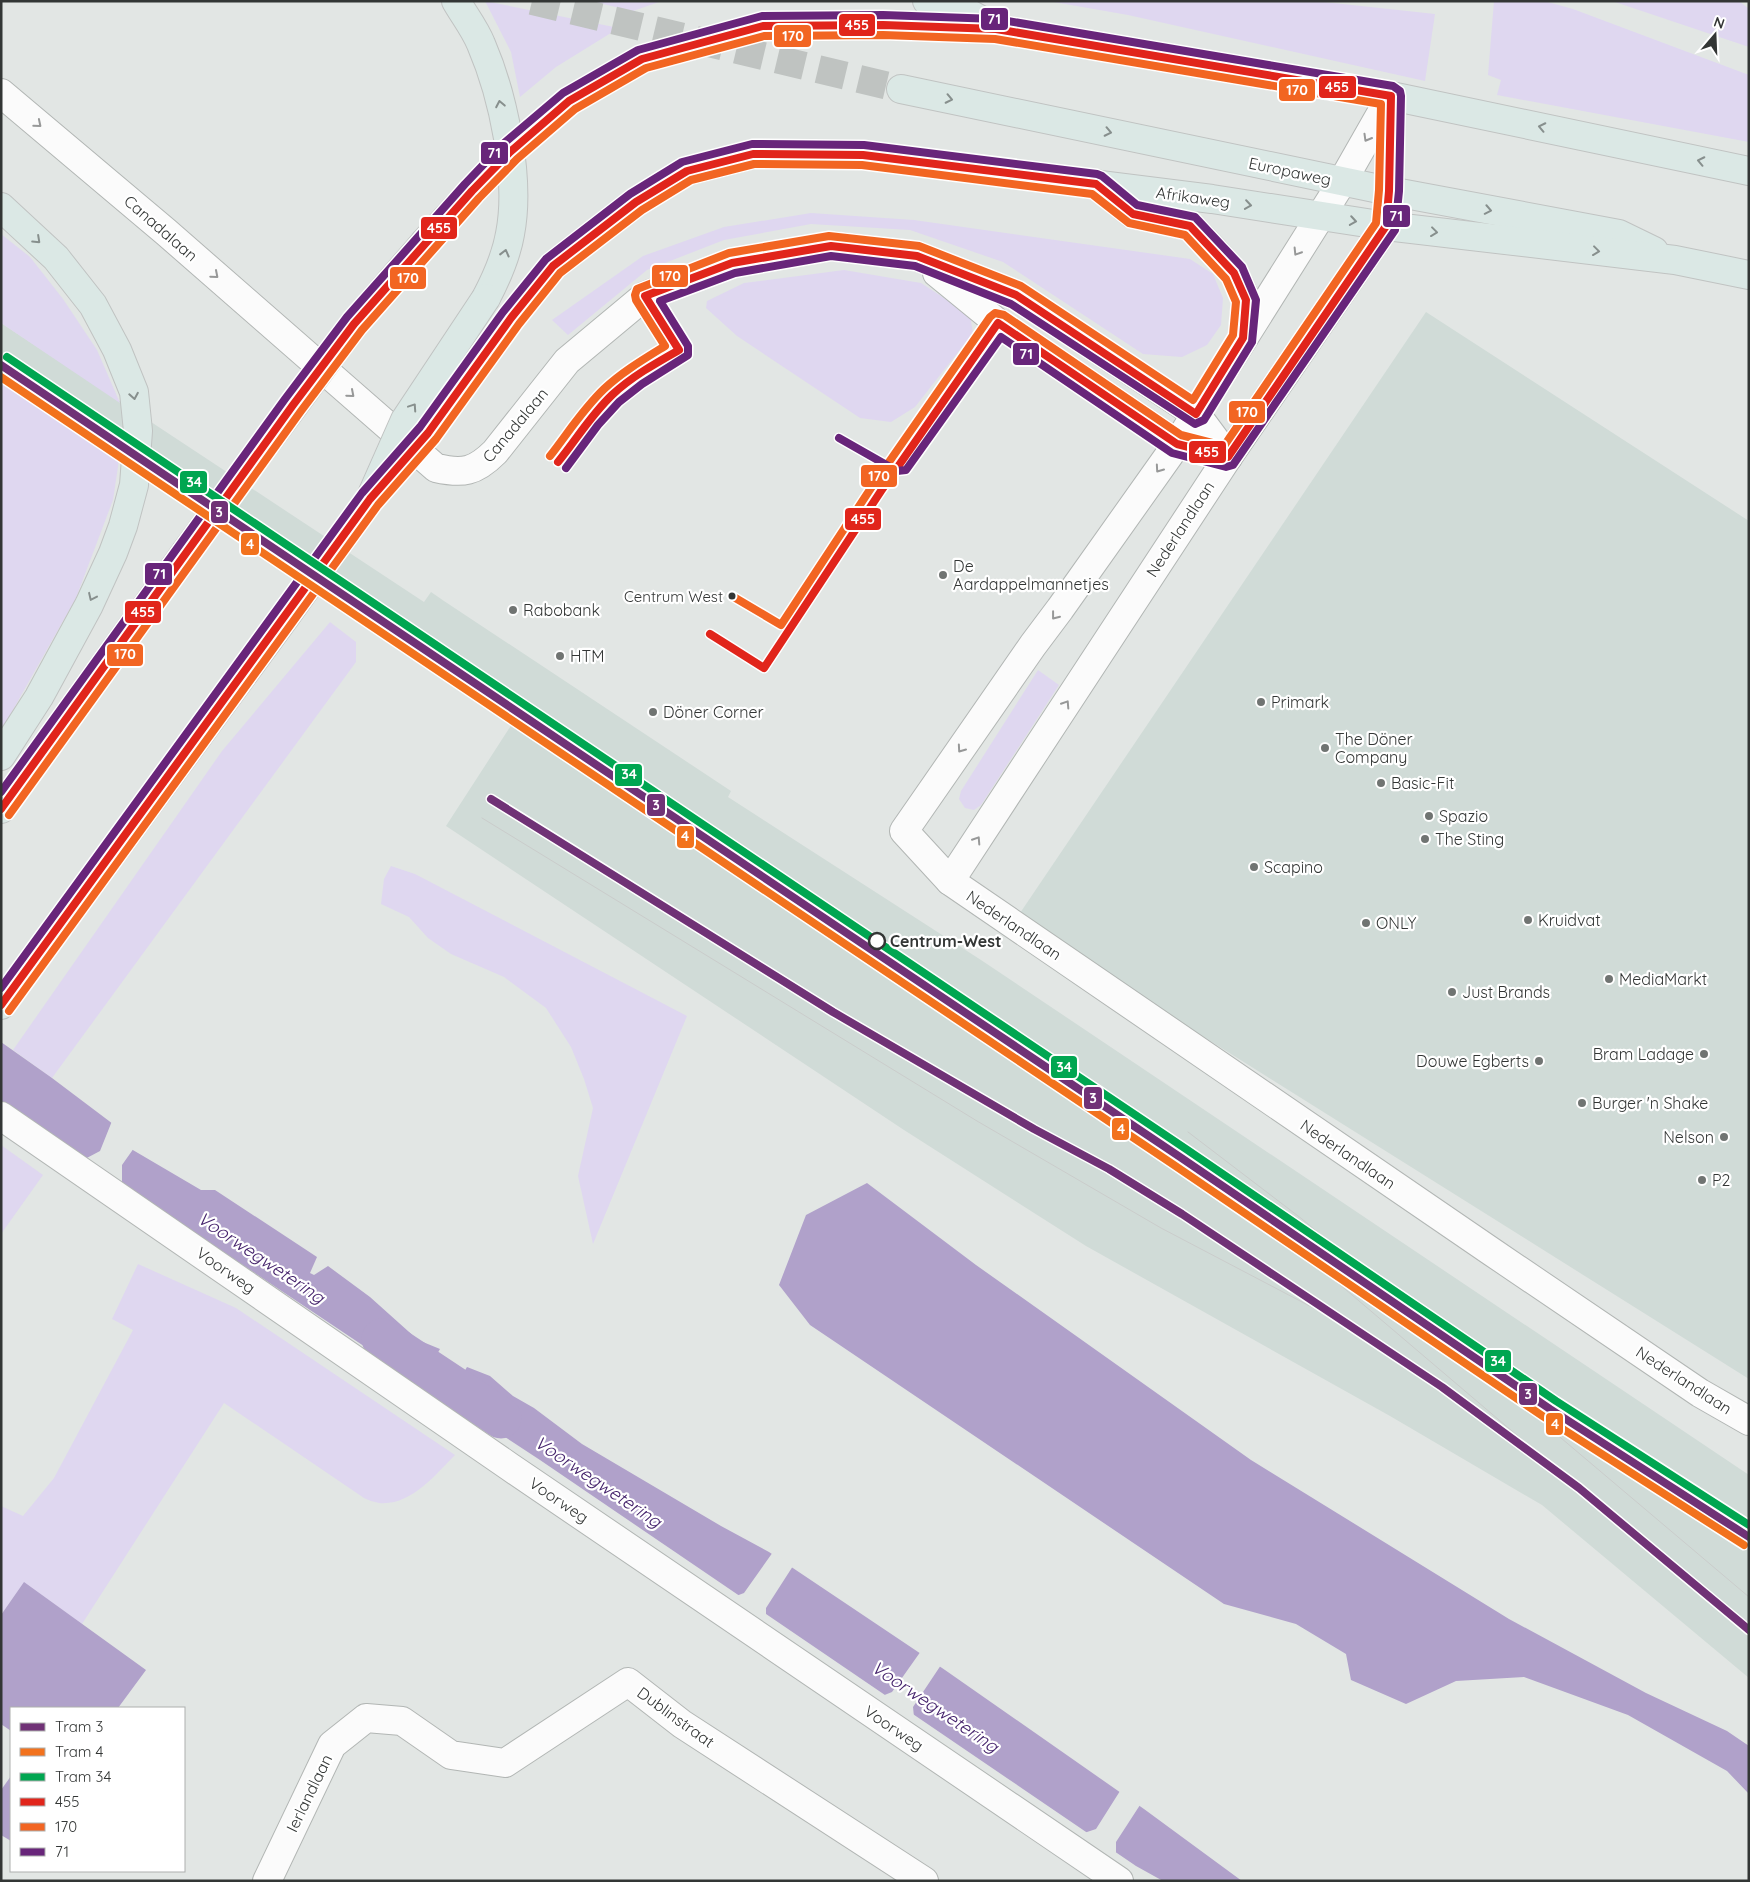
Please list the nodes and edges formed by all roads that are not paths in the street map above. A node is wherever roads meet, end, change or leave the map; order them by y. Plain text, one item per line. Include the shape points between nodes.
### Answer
1 (456, 1) edge
2 (928, 1) edge
3 (996, 29) junction
4 (901, 89) tunnel mouth
5 (1, 93) edge
6 (1391, 96) junction
7 (510, 152) junction
8 (1749, 171) edge
9 (1342, 182) junction
10 (1096, 184) junction
11 (1389, 191) junction
12 (1, 207) edge
13 (1321, 216) junction
14 (1386, 226) junction
15 (917, 256) junction
16 (1675, 260) junction
17 (1749, 275) edge
18 (1243, 338) junction
19 (1196, 414) junction
20 (1177, 444) junction
21 (1228, 457) junction
22 (370, 499) junction
23 (1, 756) edge
24 (1, 809) edge
25 (950, 881) junction
26 (4, 1002) edge
27 (1, 1116) edge
28 (1749, 1422) edge
29 (366, 1718) joint
30 (267, 1881) edge
31 (924, 1881) edge
32 (1119, 1881) edge

7 -> 1 main road via 498,94 481,43
2 - 3 main road via 959,8
3 - 6 main road
3 - 7 main road via 883,25 763,26 642,59 569,101
4 -> 9 main road, Europaweg
5 -> 15 street, Canadalaan via 436,468 456,472 472,470 484,463 567,360 645,296 732,263 831,246
8 -> 6 main road
6 -> 9 street, Nederlandlaan
6 - 11 street, Nederlandlaan
22 -> 7 main road, bridge via 405,420 486,298 501,268 513,208
7 - 24 main road, bridge via 472,190 354,324
9 - 11 main road, Europaweg
9 - 13 street, Nederlandlaan
10 -> 13 main road, Afrikaweg
10 - 18 street, Nederlandlaan via 1133,214 1190,226 1215,252 1234,273 1246,300
10 - 22 main road, Afrikaweg, bridge via 863,154 753,154 687,171 636,202 553,266 428,433
11 - 14 street, Nederlandlaan
11 -> 16 main road, Europaweg via 1619,234
12 -> 23 main road via 56,258 93,305 117,350 134,392 138,431 134,486 113,553 38,697
13 -> 14 main road, Europaweg
13 -> 18 street, Nederlandlaan
14 -> 16 main road, Europaweg
14 - 21 street, Nederlandlaan
15 - 19 street, Canadalaan via 1016,295
15 - 20 street via 998,323
16 - 17 main road, Europaweg
18 - 19 street, Nederlandlaan
19 - 20 street, Nederlandlaan
19 - 21 street, Canadalaan
20 - 21 street
20 -> 25 street, Nederlandlaan via 904,830
25 -> 21 street, Nederlandlaan
22 - 26 main road, Afrikaweg
25 - 28 street, Nederlandlaan via 1700,1393
27 - 32 street, Voorweg
29 - 30 street, Ierlandlaan via 332,1745
29 - 31 street, Dublinstraat via 402,1721 452,1755 505,1763 628,1682 682,1724

